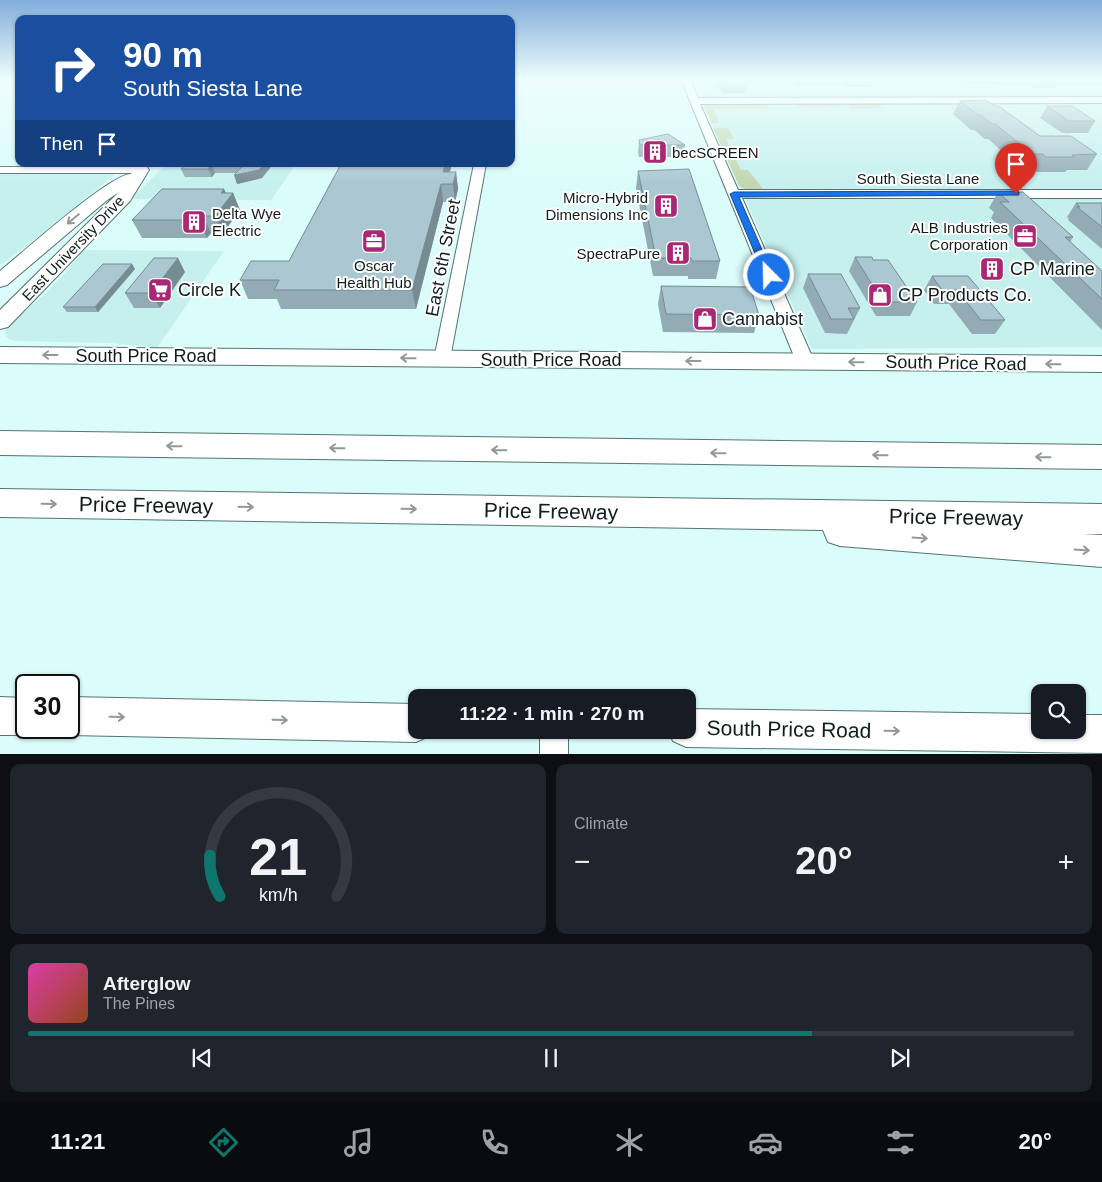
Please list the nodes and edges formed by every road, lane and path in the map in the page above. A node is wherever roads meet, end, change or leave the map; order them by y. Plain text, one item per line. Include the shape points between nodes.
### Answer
1 (700, 114) edge
2 (145, 167) edge
3 (479, 167) edge
4 (0, 170) edge
5 (734, 194) junction
6 (1102, 194) edge
7 (100, 197) junction
8 (71, 251) junction
9 (0, 282) edge
10 (0, 322) edge
11 (0, 355) edge
12 (442, 359) junction
13 (805, 361) junction
14 (1102, 364) edge
15 (0, 443) edge
16 (1102, 458) edge
17 (0, 503) edge
18 (645, 512) junction
19 (1102, 518) edge
20 (1102, 551) edge
21 (0, 716) edge
22 (15, 716) edge
23 (80, 716) edge
24 (408, 723) edge
25 (696, 729) edge
26 (1102, 734) edge
27 (554, 739) edge
28 (975, 743) edge
29 (554, 754) edge

1 - 5 street
2 - 4 street
2 - 7 main road, East University Drive
2 - 8 main road, East University Drive via 124,197
3 - 12 street, East 6th Street
5 - 6 street, South Siesta Lane
5 - 13 street
7 - 8 main road via 108,202 77,234
7 -> 9 main road, East University Drive
8 - 10 main road, East University Drive
12 -> 11 main road, South Price Road
13 -> 12 main road, South Price Road
14 -> 13 main road, South Price Road
16 -> 15 highway
17 -> 18 highway, Price Freeway
18 - 19 highway, Price Freeway
18 -> 20 highway via 911,538
21 - 22 main road
23 -> 24 main road
25 -> 28 main road, South Price Road
26 - 28 main road, South Price Road
27 - 29 street

